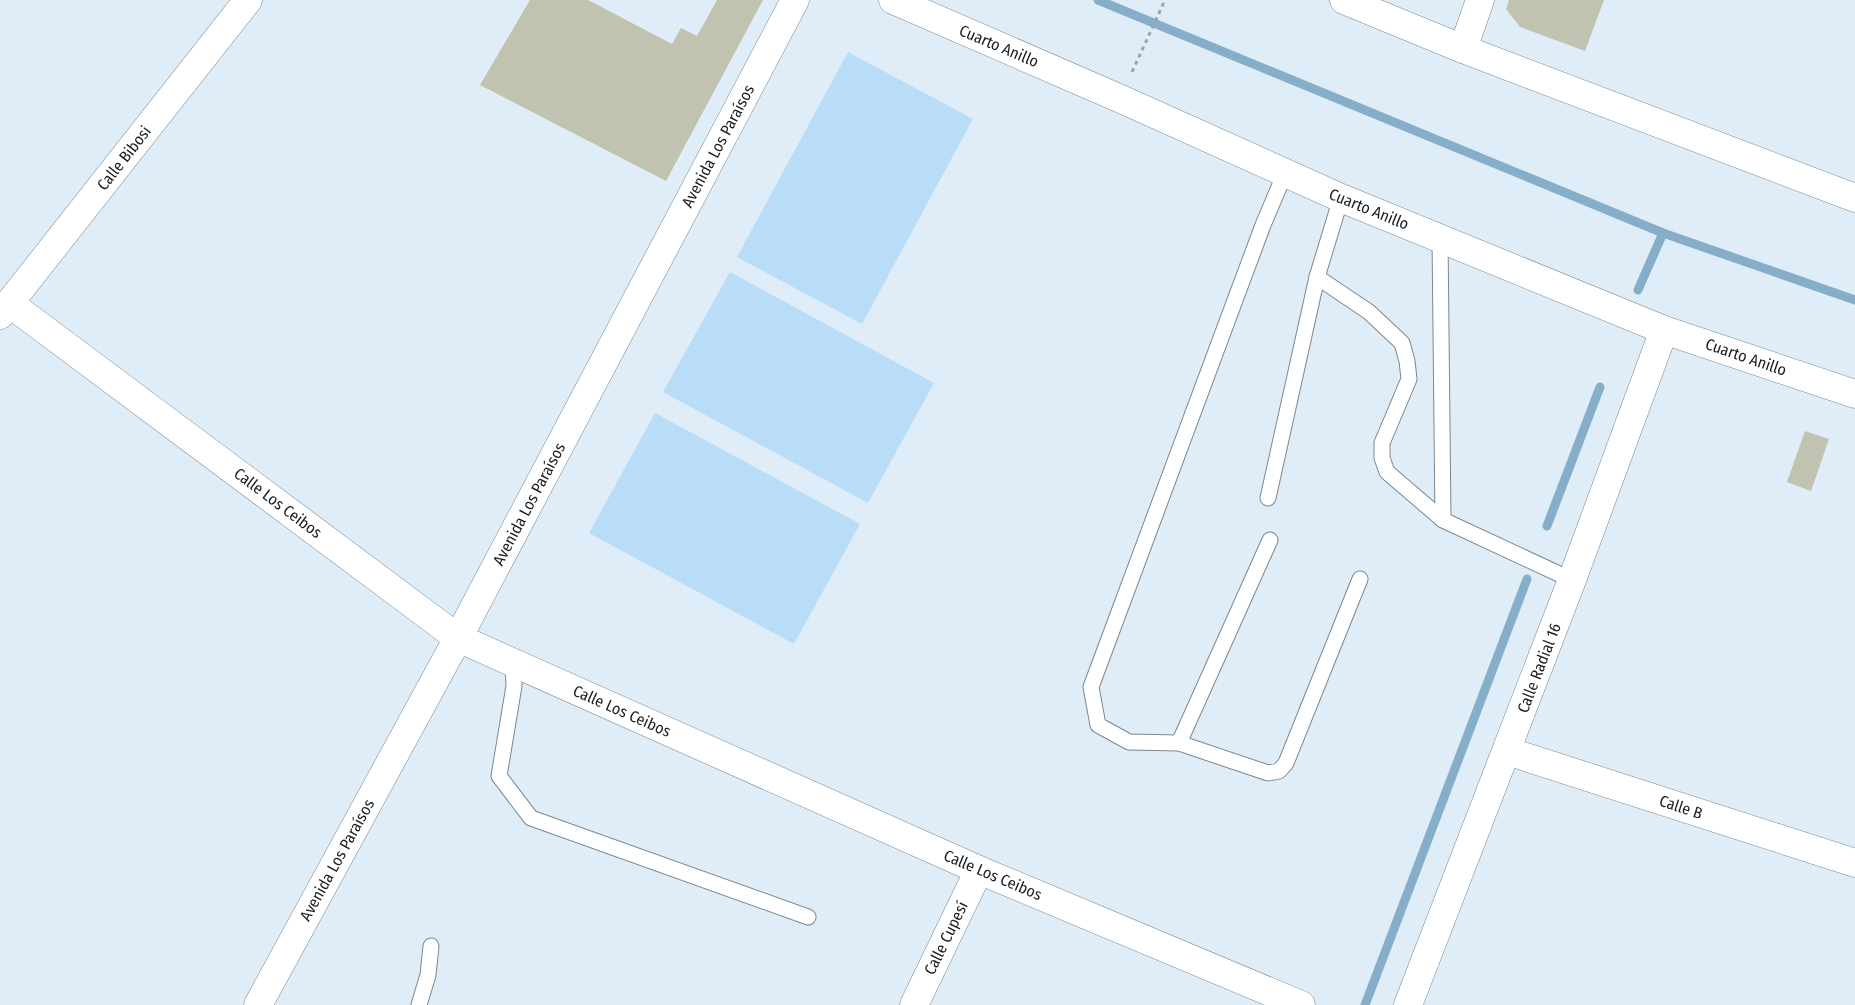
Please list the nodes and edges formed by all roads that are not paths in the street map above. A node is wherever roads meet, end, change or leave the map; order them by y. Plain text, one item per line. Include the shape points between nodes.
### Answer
1 (248, 0) edge
2 (795, 0) edge
3 (893, 0) edge
4 (1344, 0) edge
5 (1480, 0) edge
6 (1463, 49) junction
7 (1285, 173) junction
8 (1853, 192) edge
9 (1341, 198) junction
10 (1440, 237) junction
11 (1317, 277) junction
12 (4, 309) edge
13 (1664, 330) junction
14 (1855, 394) edge
15 (1268, 498) dead end
16 (1443, 520) junction
17 (1270, 540) dead end
18 (1360, 580) dead end
19 (1572, 580) junction
20 (458, 638) junction
21 (513, 662) junction
22 (1179, 743) junction
23 (1507, 751) junction
24 (1855, 862) edge
25 (979, 870) junction
26 (808, 917) dead end
27 (432, 946) dead end
28 (258, 1005) edge
29 (419, 1005) edge
30 (914, 1005) edge
31 (1301, 1005) edge
32 (1408, 1005) edge

1 - 12 main road, Calle Bibosi
2 - 20 main road, Avenida Los Paraísos
3 - 7 main road, Cuarto Anillo
4 - 6 main road
5 - 6 main road
6 - 8 main road
7 - 9 main road, Cuarto Anillo
7 - 22 lane via 1091,687 1098,725 1129,742
9 - 10 main road, Cuarto Anillo
9 - 11 lane
10 - 13 main road, Cuarto Anillo
10 - 16 lane
11 - 15 lane
11 - 16 lane via 1369,312 1402,343 1409,379 1382,443 1382,458 1387,472
12 - 20 main road, Calle Los Ceibos
13 - 14 main road, Cuarto Anillo
13 - 19 main road, Calle Radial 16
16 - 19 lane
17 - 22 lane
18 - 22 lane via 1286,763 1278,771 1268,773
19 - 23 main road, Calle Radial 16
20 - 21 main road, Calle Los Ceibos
20 - 28 main road, Avenida Los Paraísos
21 - 25 main road, Calle Los Ceibos
21 - 26 lane via 514,686 500,776 531,818
23 - 24 main road, Calle B
23 - 32 main road, Calle Radial 16
25 - 30 main road, Calle Cupesí
25 - 31 main road, Calle Los Ceibos
27 - 29 lane

